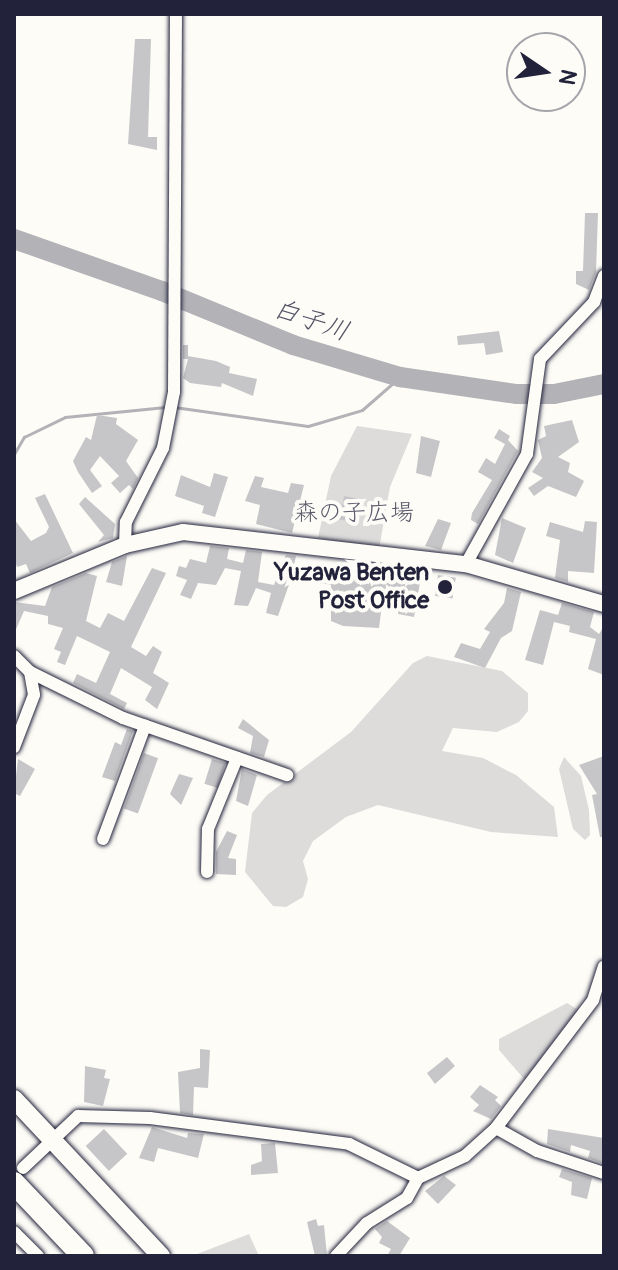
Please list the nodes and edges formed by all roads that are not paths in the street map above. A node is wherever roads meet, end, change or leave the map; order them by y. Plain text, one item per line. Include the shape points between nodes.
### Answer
1 (176, 14) edge
2 (604, 276) edge
3 (125, 545) junction
4 (466, 564) junction
5 (14, 591) edge
6 (604, 604) edge
7 (14, 656) edge
8 (30, 672) junction
9 (145, 726) junction
10 (14, 747) edge
11 (237, 758) junction
12 (287, 775) dead end
13 (103, 839) dead end
14 (207, 872) dead end
15 (604, 967) edge
16 (14, 1099) edge
17 (496, 1128) junction
18 (54, 1137) junction
19 (604, 1173) edge
20 (18, 1176) edge
21 (418, 1178) junction
22 (14, 1232) edge
23 (38, 1256) edge
24 (83, 1256) edge
25 (161, 1256) edge
26 (336, 1256) edge

1 - 3 street via 173,401 163,448 126,522
2 - 4 street via 594,302 543,353 520,468
3 - 4 street via 183,532
3 - 5 street
4 - 6 street
7 - 8 street
8 - 9 street
8 - 10 street via 33,703
9 - 11 street
9 - 13 street
11 - 12 street
11 - 14 street via 208,829
15 - 17 street via 593,1000
16 - 18 main road
17 - 19 street via 537,1151
17 - 21 street via 465,1156
18 - 20 street
18 - 21 street via 78,1116 163,1118 349,1144
18 - 25 main road
20 - 24 highway
21 - 26 street via 407,1198 367,1223
22 - 23 street

